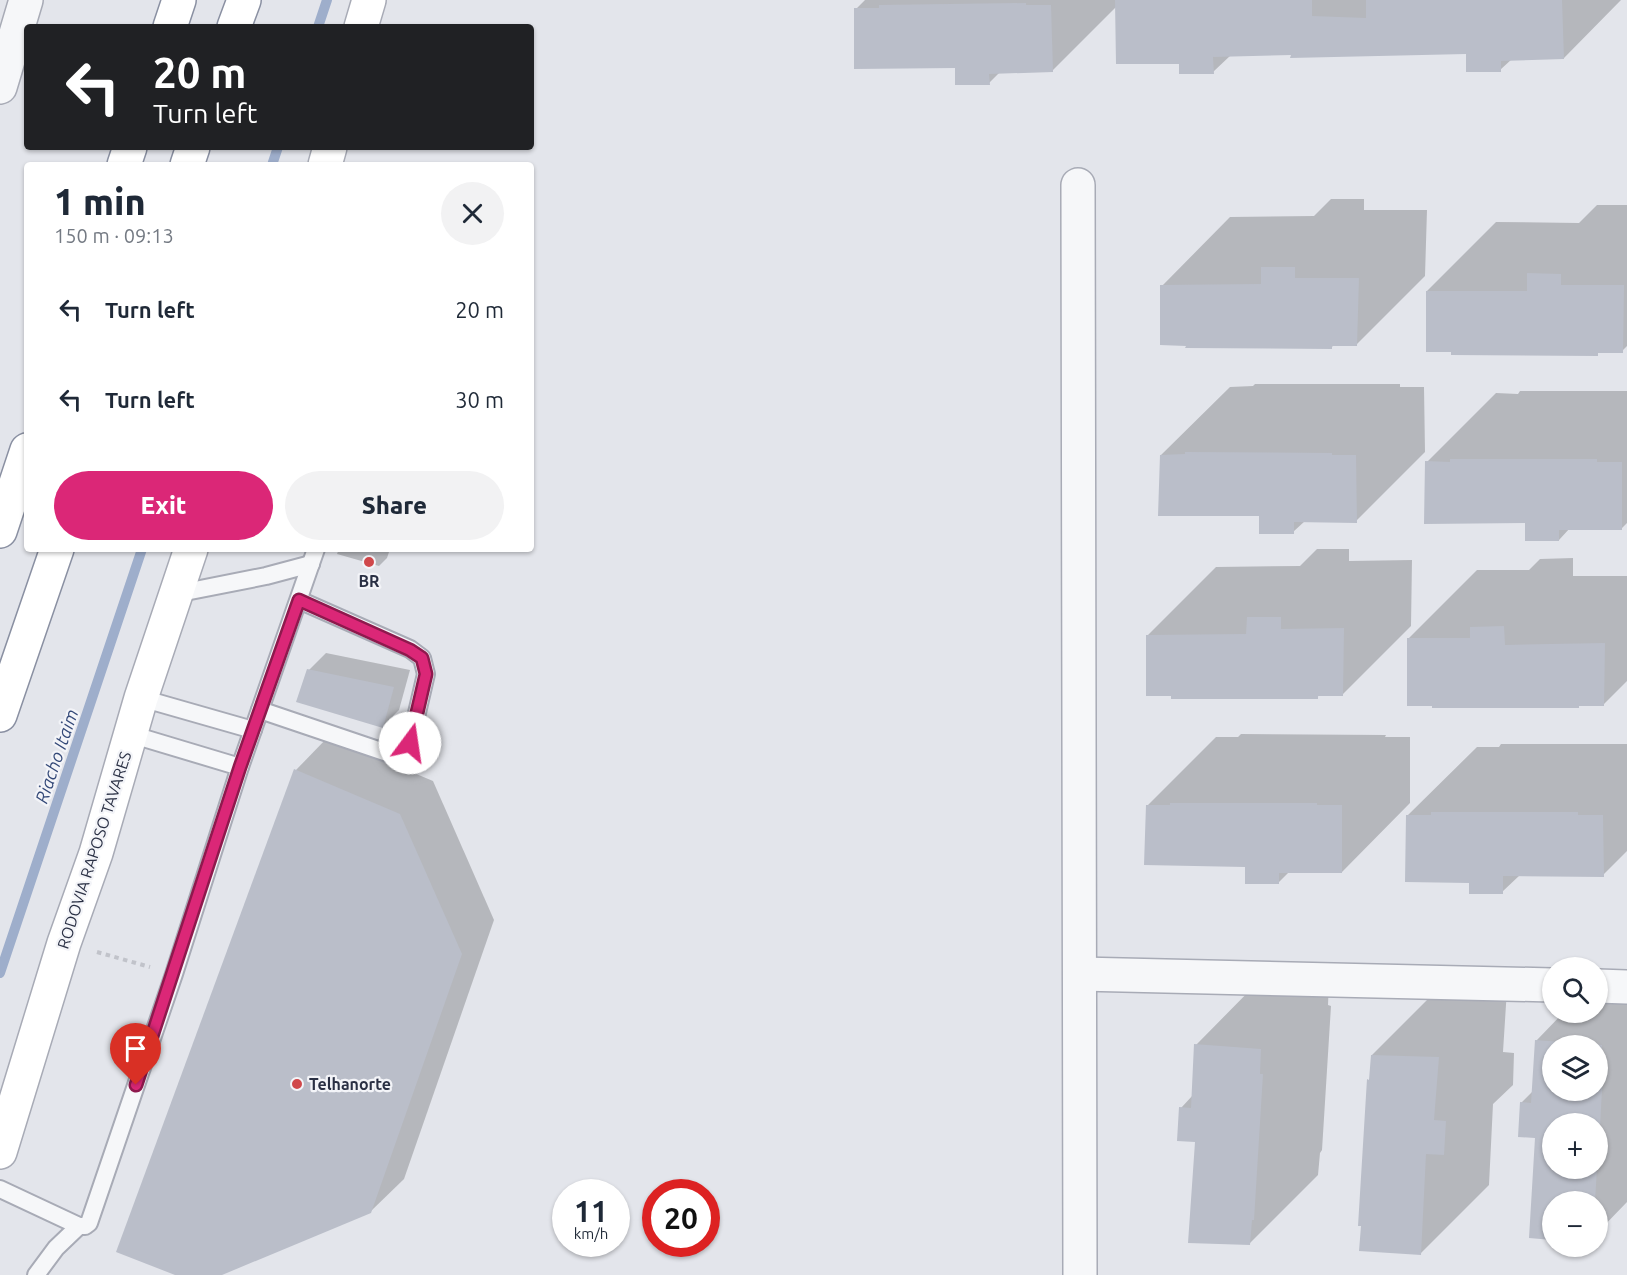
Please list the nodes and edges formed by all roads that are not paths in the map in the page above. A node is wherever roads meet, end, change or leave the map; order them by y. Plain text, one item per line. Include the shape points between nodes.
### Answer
1 (26, 0) edge
2 (179, 0) edge
3 (243, 0) edge
4 (369, 0) edge
5 (171, 24) edge
6 (235, 24) edge
7 (362, 24) edge
8 (1, 83) edge
9 (1078, 185) dead end
10 (24, 459) edge
11 (0, 531) edge
12 (56, 552) edge
13 (190, 552) edge
14 (314, 556) edge
15 (174, 594) junction
16 (299, 600) junction
17 (141, 698) junction
18 (260, 710) junction
19 (0, 716) edge
20 (253, 730) junction
21 (130, 734) junction
22 (240, 767) junction
23 (1080, 974) junction
24 (1542, 985) edge
25 (1608, 986) edge
26 (1627, 987) edge
27 (0, 1152) edge
28 (0, 1189) edge
29 (79, 1226) junction
30 (36, 1275) edge
31 (1080, 1275) edge

1 - 8 street
2 - 5 main road
3 - 6 main road
4 - 7 main road
9 - 23 street
10 - 11 main road
12 - 19 main road
13 - 15 main road, RODOVIA RAPOSO TAVARES
14 - 15 lane via 266,576
14 - 16 lane
15 - 17 main road, RODOVIA RAPOSO TAVARES
16 - 18 lane
16 - 18 lane via 422,658 426,674 410,743 401,753 390,754
17 - 20 lane
17 - 21 main road, RODOVIA RAPOSO TAVARES
18 - 20 lane
20 - 22 lane
21 - 22 lane
21 - 27 main road, RODOVIA RAPOSO TAVARES
22 - 29 lane via 91,1218 85,1226
23 - 24 street
23 - 31 street
25 - 26 street
28 - 29 lane
29 - 30 lane

